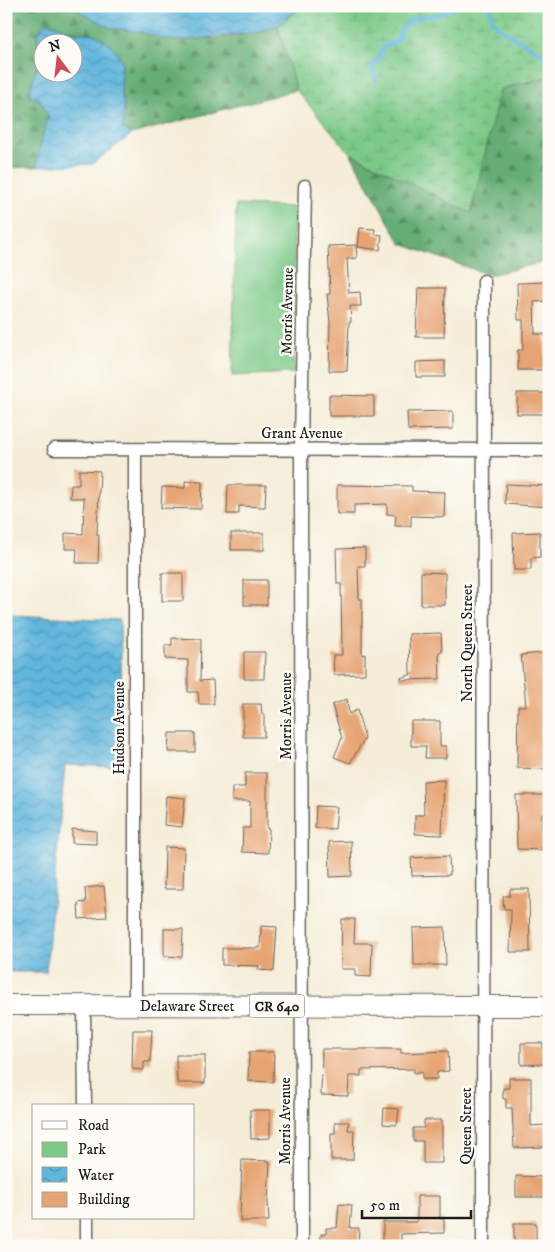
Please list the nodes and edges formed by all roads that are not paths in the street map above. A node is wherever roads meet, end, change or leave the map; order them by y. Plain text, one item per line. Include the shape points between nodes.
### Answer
1 (304, 186) dead end
2 (484, 281) dead end
3 (54, 449) dead end
4 (302, 449) junction
5 (135, 450) junction
6 (484, 450) junction
7 (549, 450) edge
8 (6, 1005) edge
9 (135, 1005) junction
10 (84, 1006) junction
11 (301, 1006) junction
12 (483, 1006) junction
13 (549, 1006) edge
14 (85, 1104) edge
15 (87, 1220) edge
16 (87, 1246) edge
17 (302, 1246) edge
18 (482, 1246) edge

1 - 4 street, Morris Avenue
2 - 6 street, North Queen Street
3 - 5 street, Grant Avenue
4 - 5 street, Grant Avenue
4 - 6 street, Grant Avenue
4 - 11 street, Morris Avenue
5 - 9 street, Hudson Avenue
6 - 7 street, Grant Avenue
6 - 12 street, North Queen Street
8 - 10 main road, Delaware Street / CR 640
9 - 10 main road, Delaware Street / CR 640
9 - 11 main road, Delaware Street / CR 640
10 - 14 street
11 - 12 main road, Delaware Street / CR 640
11 - 17 street, Morris Avenue
12 - 13 main road, Delaware Street / CR 640
12 - 18 street, Queen Street
15 - 16 street

